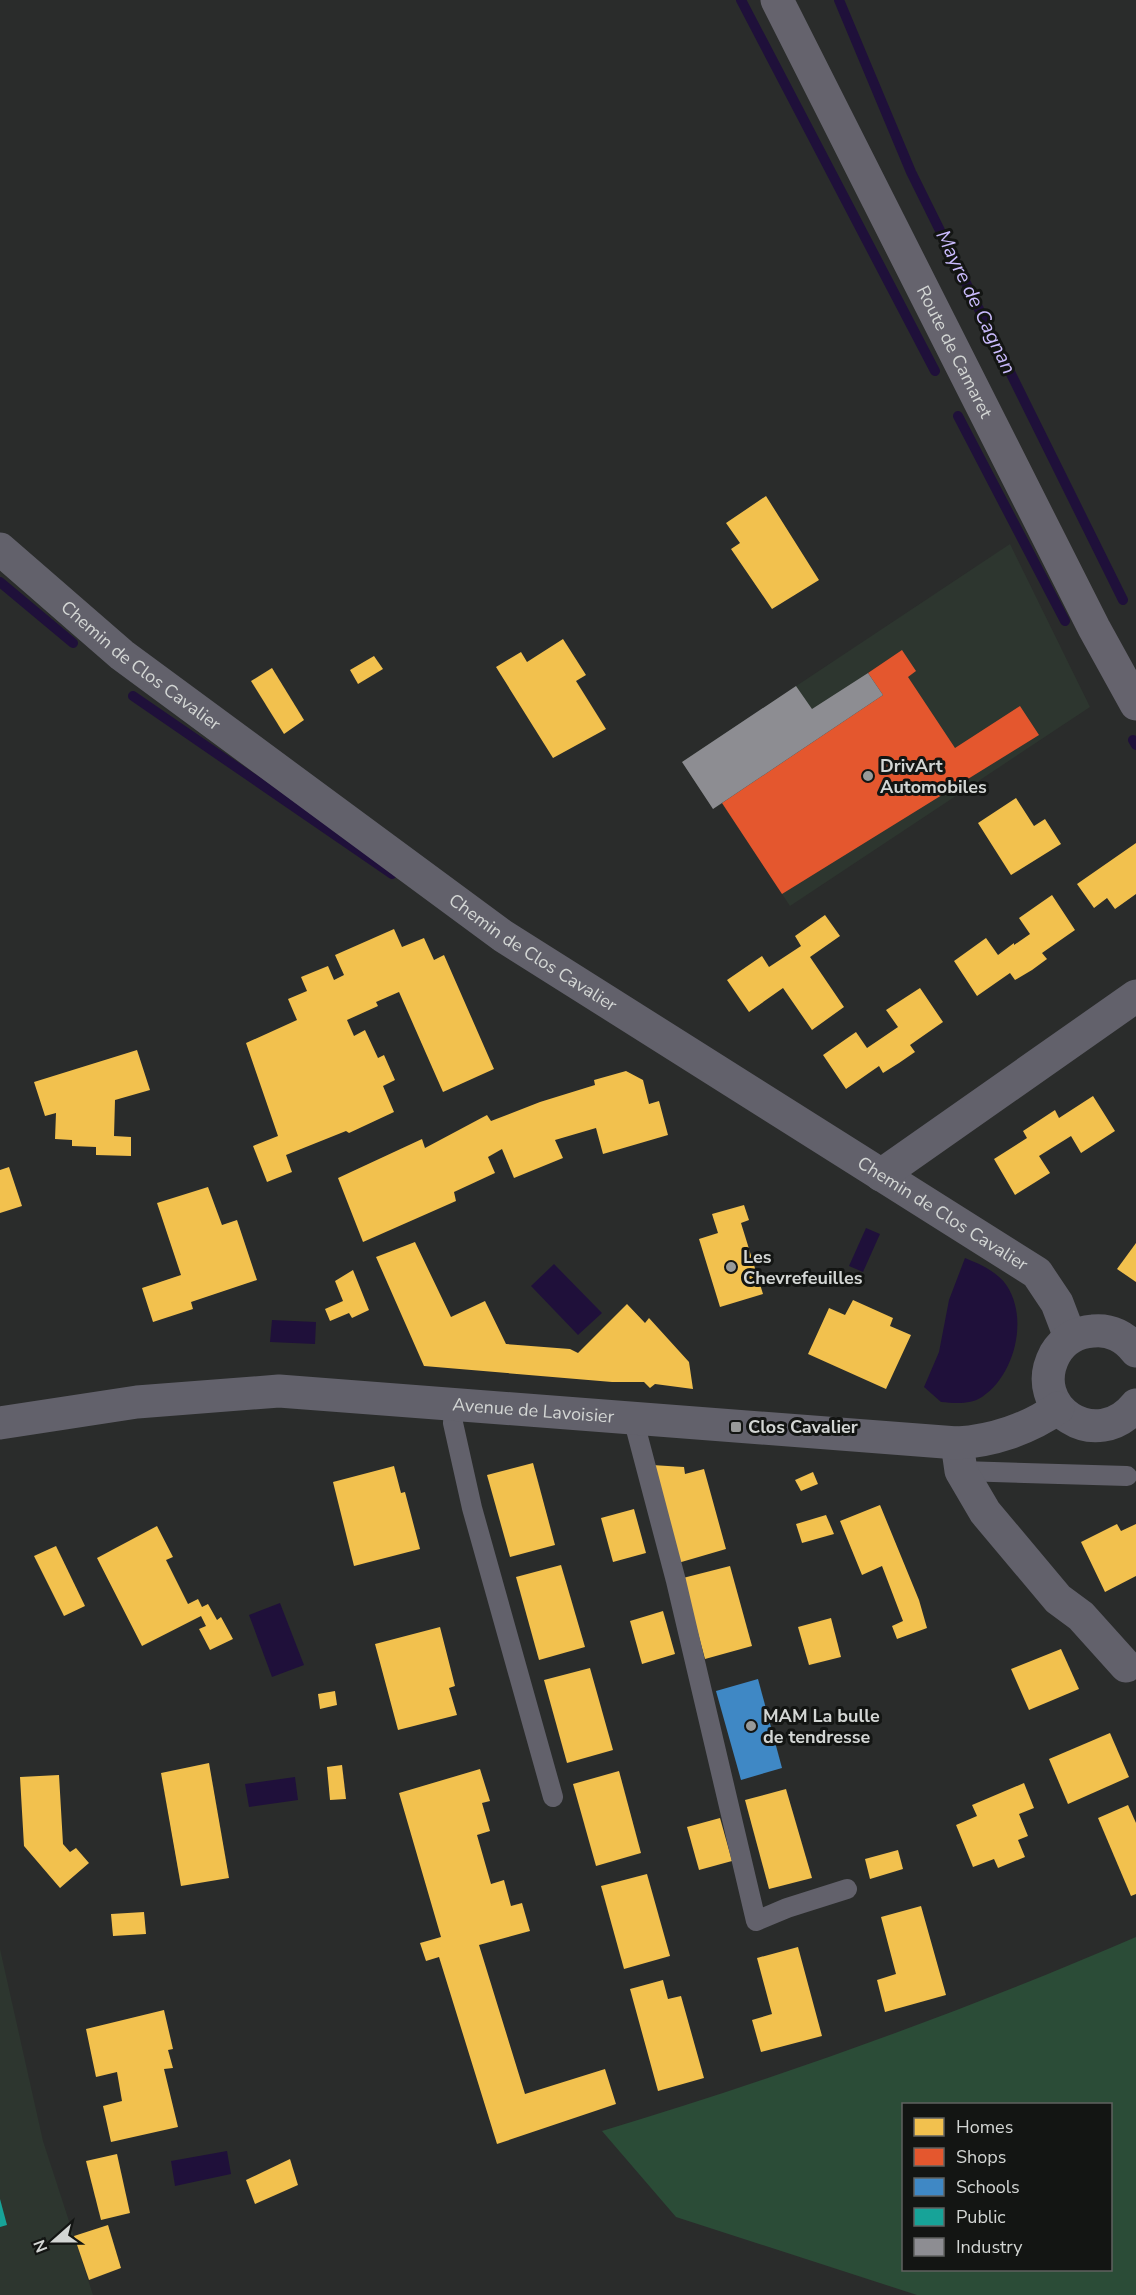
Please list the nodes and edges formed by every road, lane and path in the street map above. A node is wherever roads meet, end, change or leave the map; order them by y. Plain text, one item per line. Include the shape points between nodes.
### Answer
1 (777, 0) edge
2 (0, 549) edge
3 (1136, 704) edge
4 (1136, 996) edge
5 (881, 1174) junction
6 (1070, 1337) junction
7 (1136, 1351) edge
8 (454, 1403) junction
9 (1136, 1405) edge
10 (1058, 1408) junction
11 (633, 1418) junction
12 (0, 1423) edge
13 (959, 1457) junction
14 (1127, 1476) dead end
15 (1126, 1666) dead end
16 (553, 1797) dead end
17 (847, 1889) dead end

1 - 3 main road, Route de Camaret
2 - 5 street, Chemin de Clos Cavalier via 122,655 503,936
4 - 5 street
5 - 6 street, Chemin de Clos Cavalier via 1037,1273 1057,1303
6 - 7 street via 1101,1330 1117,1334
6 - 10 street via 1058,1348 1049,1370 1051,1394
8 - 11 street, Avenue de Lavoisier
8 - 12 street, Avenue de Lavoisier via 279,1390 137,1402
8 - 16 lane via 453,1423 475,1519
9 - 10 street via 1116,1423 1101,1427 1070,1419
10 - 13 street, Avenue de Lavoisier via 1043,1419 984,1442
11 - 13 street, Avenue de Lavoisier
11 - 17 lane via 676,1581 756,1921
13 - 14 lane
13 - 15 street via 985,1512 1058,1599 1081,1616

